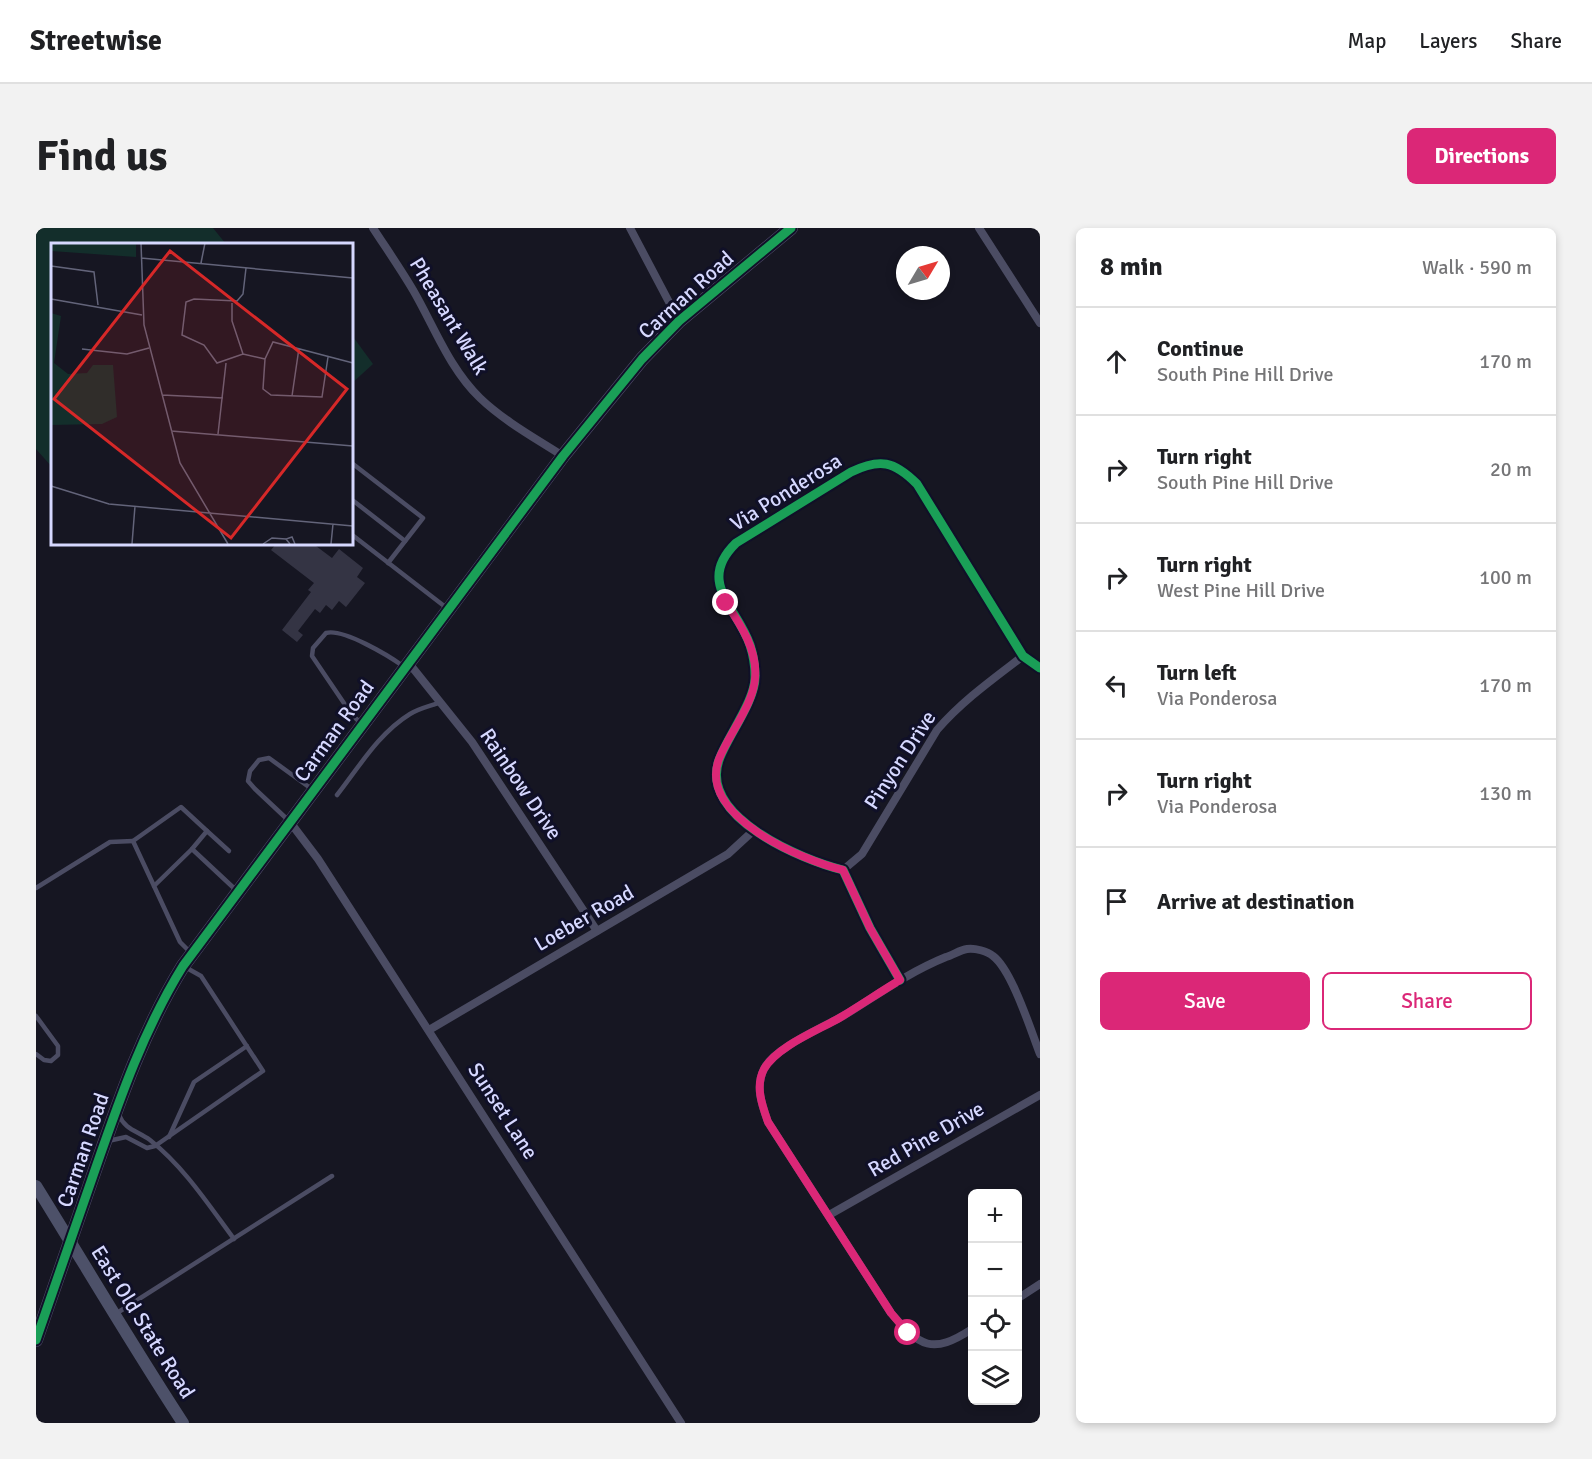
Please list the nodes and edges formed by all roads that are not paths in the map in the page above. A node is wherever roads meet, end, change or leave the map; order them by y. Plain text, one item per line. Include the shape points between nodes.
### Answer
1 (373, 228) edge
2 (630, 228) edge
3 (791, 228) edge
4 (979, 228) edge
5 (679, 321) junction
6 (1040, 322) edge
7 (563, 456) junction
8 (352, 465) edge
9 (352, 500) edge
10 (352, 535) edge
11 (405, 541) junction
12 (388, 563) junction
13 (448, 609) junction
14 (1023, 656) junction
15 (406, 664) junction
16 (1040, 668) edge
17 (441, 702) junction
18 (362, 724) junction
19 (313, 790) junction
20 (337, 795) dead end
21 (290, 822) junction
22 (207, 831) junction
23 (753, 831) junction
24 (133, 842) junction
25 (192, 849) junction
26 (229, 851) dead end
27 (843, 870) junction
28 (154, 886) junction
29 (36, 888) edge
30 (238, 892) junction
31 (597, 931) junction
32 (192, 954) junction
33 (183, 966) junction
34 (900, 980) junction
35 (36, 1016) edge
36 (429, 1030) junction
37 (247, 1046) junction
38 (36, 1054) edge
39 (1040, 1054) edge
40 (1040, 1095) edge
41 (116, 1109) junction
42 (169, 1137) junction
43 (105, 1141) junction
44 (155, 1146) junction
45 (332, 1176) dead end
46 (36, 1186) edge
47 (829, 1215) junction
48 (234, 1239) junction
49 (70, 1241) junction
50 (1040, 1284) edge
51 (1020, 1297) edge
52 (114, 1314) junction
53 (968, 1331) edge
54 (36, 1340) edge
55 (183, 1423) edge
56 (681, 1423) edge

1 - 7 street, Pheasant Walk via 466,383 497,413
2 - 5 street
3 - 5 main road, Carman Road
4 - 6 street
5 - 7 main road, Carman Road via 642,359
7 - 13 main road, Carman Road
8 - 11 lane via 423,518
9 - 11 lane
10 - 12 lane
11 - 12 lane
12 - 13 lane
13 - 15 main road, Carman Road
14 - 16 street, Via Ponderosa
14 - 23 street, Via Ponderosa via 917,484 891,465 878,462 851,472 736,543 719,566 721,589 750,643 755,679 718,761 717,775 720,792 731,812
14 - 27 street, Pinyon Drive via 949,716 862,854
15 - 17 street, Rainbow Drive
15 - 18 main road, Carman Road
15 - 18 lane via 332,631 314,648 312,656
17 - 20 lane via 411,713 394,726
17 - 31 street, Rainbow Drive via 472,742
18 - 19 main road, Carman Road
19 - 21 main road, Carman Road
19 - 21 lane via 269,758 259,759 250,771 248,781
21 - 30 main road, Carman Road
21 - 36 street, Sunset Lane
22 - 24 lane via 181,807
22 - 25 lane
22 - 26 lane
23 - 27 street, Via Ponderosa
23 - 31 street, Loeber Road via 728,854
24 - 28 lane
24 - 29 lane via 110,842
25 - 28 lane
25 - 30 lane
27 - 34 street
28 - 32 lane via 180,942
30 - 32 main road, Carman Road
31 - 36 street, Loeber Road
32 - 33 main road, Carman Road
33 - 37 lane via 201,976
33 - 41 main road, Carman Road via 147,1031
34 - 39 street via 968,949 994,956 1019,1000
34 - 47 street via 789,1046 764,1070 759,1100 768,1122
35 - 38 lane via 58,1046 58,1055 44,1060
36 - 56 street, Sunset Lane
37 - 42 lane via 194,1082
37 - 42 lane via 262,1071
40 - 47 street, Red Pine Drive
41 - 43 main road, Carman Road
41 - 44 lane via 130,1130
42 - 44 lane
43 - 44 lane via 126,1137 147,1148
43 - 49 main road, Carman Road
44 - 48 lane via 181,1169
45 - 48 lane
46 - 49 street, East Old State Road
47 - 53 street via 908,1333 923,1343 942,1345
48 - 52 lane
49 - 52 street, East Old State Road
49 - 54 main road, Carman Road
50 - 51 street
52 - 55 street, East Old State Road

